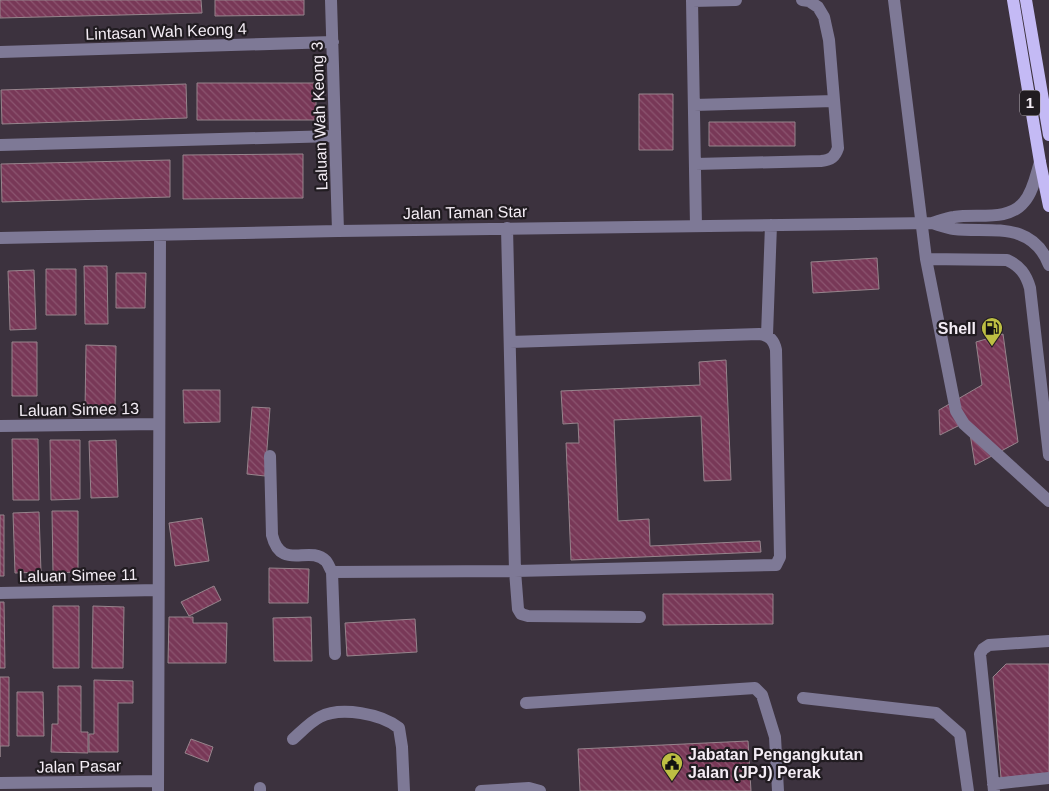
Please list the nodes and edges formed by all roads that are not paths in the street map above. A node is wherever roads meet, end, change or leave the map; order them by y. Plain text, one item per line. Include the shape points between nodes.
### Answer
1 (331, 0) edge
2 (692, 0) edge
3 (736, 0) edge
4 (802, 0) edge
5 (894, 0) edge
6 (1013, 0) edge
7 (1026, 0) edge
8 (332, 42) junction
9 (0, 52) edge
10 (834, 101) junction
11 (694, 105) junction
12 (1049, 135) edge
13 (335, 136) junction
14 (0, 145) edge
15 (1040, 162) junction
16 (695, 164) junction
17 (1049, 206) edge
18 (926, 223) junction
19 (771, 225) junction
20 (696, 226) junction
21 (507, 228) junction
22 (338, 230) junction
23 (160, 235) junction
24 (0, 238) edge
25 (926, 259) junction
26 (1049, 265) edge
27 (767, 335) junction
28 (510, 342) junction
29 (159, 424) junction
30 (0, 426) edge
31 (1049, 455) edge
32 (270, 456) dead end
33 (1049, 500) edge
34 (515, 571) junction
35 (332, 572) junction
36 (158, 590) junction
37 (0, 593) edge
38 (640, 617) dead end
39 (1049, 641) edge
40 (335, 654) dead end
41 (803, 698) dead end
42 (526, 702) dead end
43 (292, 739) dead end
44 (1049, 778) edge
45 (0, 783) edge
46 (158, 786) edge
47 (994, 787) edge
48 (404, 791) edge
49 (481, 791) edge
50 (540, 791) edge
51 (778, 791) edge
52 (968, 791) edge

1 - 8 street, Laluan Wah Keong 3
2 - 3 street
2 - 11 street
4 - 10 street via 818,7 824,17
5 - 18 street
6 - 15 main road, 1
7 - 12 main road
8 - 9 street, Lintasan Wah Keong 4
8 - 13 street, Laluan Wah Keong 3
10 - 11 street
10 - 16 street via 838,148 828,160
11 - 16 street
13 - 14 street
13 - 22 street, Laluan Wah Keong 3
15 - 17 main road, 1
15 - 18 street, Jalan Taman Star via 1029,195 1013,211
16 - 20 street
18 - 19 street, Jalan Taman Star
18 - 25 street
18 - 26 street, Jalan Taman Star via 954,229 1017,233 1040,249
19 - 20 street, Jalan Taman Star
19 - 27 street
20 - 21 street, Jalan Taman Star
21 - 22 street, Jalan Taman Star
21 - 28 street
22 - 23 street, Jalan Taman Star
23 - 24 street, Jalan Taman Star
23 - 29 street
25 - 31 street via 1007,260 1022,270 1028,279
25 - 33 street via 958,416
27 - 28 street
27 - 34 street via 775,343 776,350 780,558 776,565
28 - 34 street
29 - 30 street, Laluan Simee 13
29 - 36 street
32 - 35 street via 274,543 286,555 326,561
34 - 35 street
34 - 38 street via 521,614
35 - 40 street
36 - 37 street, Laluan Simee 11
36 - 46 street
39 - 47 street via 989,645 980,654
41 - 52 street via 936,713 960,734
42 - 51 street via 756,688 762,695 775,738
43 - 48 street via 328,714 369,714 392,722 399,728
44 - 47 street
45 - 46 street, Jalan Pasar
49 - 50 street via 529,788

